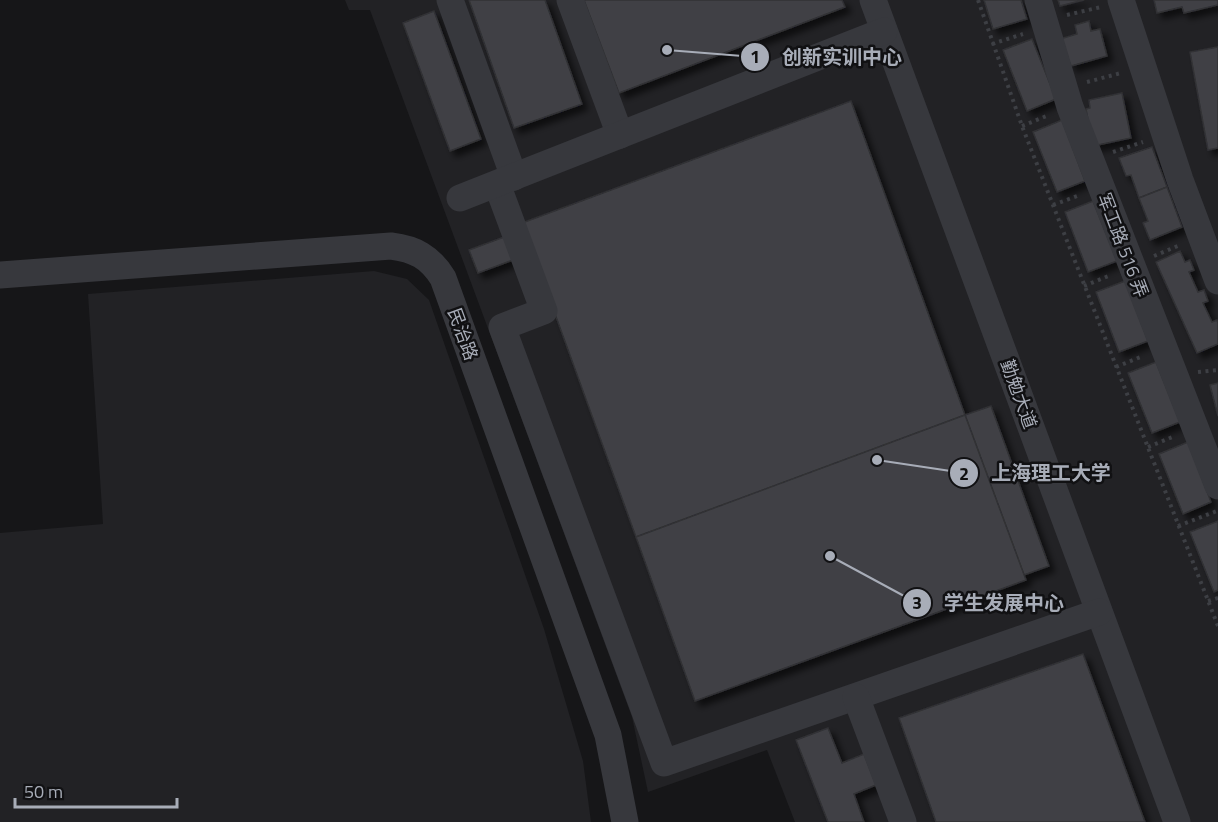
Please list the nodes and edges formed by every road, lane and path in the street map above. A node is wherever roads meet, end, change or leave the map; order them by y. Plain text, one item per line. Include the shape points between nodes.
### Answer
1 (450, 0) edge
2 (570, 0) edge
3 (873, 0) edge
4 (978, 0) edge
5 (1122, 1) edge
6 (1042, 16) edge
7 (884, 31) junction
8 (992, 44) junction
9 (1143, 68) junction
10 (1063, 88) junction
11 (620, 135) junction
12 (1166, 136) junction
13 (1090, 159) junction
14 (506, 180) junction
15 (460, 198) dead end
16 (0, 275) edge
17 (1218, 281) edge
18 (1218, 486) edge
19 (1218, 510) edge
20 (1179, 526) junction
21 (1218, 598) edge
22 (1208, 601) junction
23 (1099, 612) junction
24 (1218, 626) edge
25 (856, 697) junction
26 (625, 822) edge
27 (903, 822) edge
28 (1177, 822) edge

1 - 14 street
2 - 11 street
3 - 7 street, 勤勉大道
4 - 8 path
5 - 6 path
5 - 9 street
6 - 8 path
6 - 10 street, 军工路 516 弄
7 - 11 street
7 - 23 street, 勤勉大道
8 - 20 path
9 - 10 path
9 - 12 street
10 - 13 street, 军工路 516 弄
11 - 14 street
12 - 13 path
12 - 17 street
13 - 18 street, 军工路 516 弄
14 - 15 street
14 - 25 street via 544,311 502,327 664,763
16 - 26 street, 民治路 via 391,246 421,254 434,264 443,278 599,706 617,771
19 - 20 path
20 - 22 path
21 - 22 path
22 - 24 path
23 - 25 street
23 - 28 street, 勤勉大道
25 - 27 street

